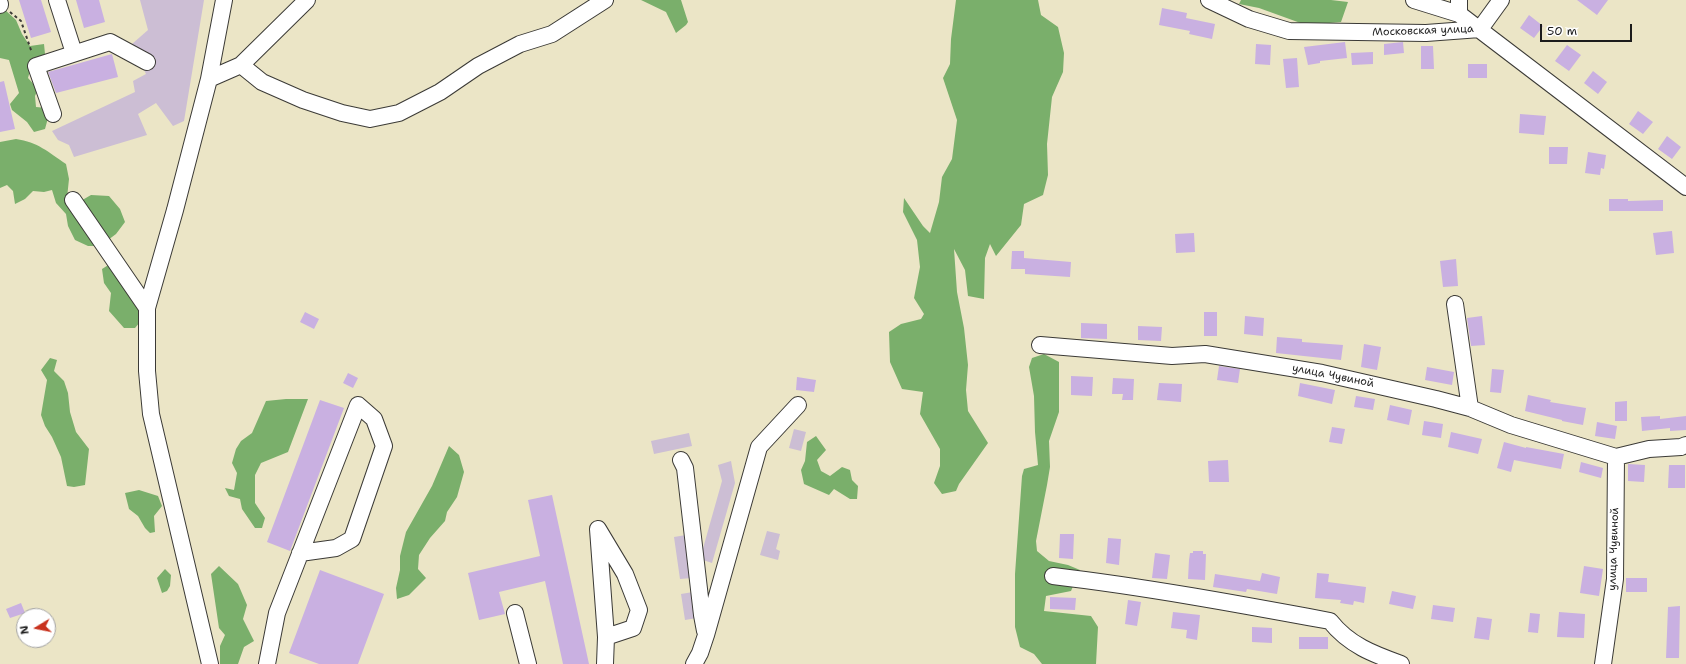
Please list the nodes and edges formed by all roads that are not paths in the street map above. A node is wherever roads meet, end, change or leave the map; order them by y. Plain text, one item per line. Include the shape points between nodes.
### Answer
1 (57, 0) edge
2 (224, 0) edge
3 (307, 0) edge
4 (605, 0) edge
5 (1209, 0) edge
6 (1414, 0) edge
7 (1501, 0) edge
8 (1459, 7) edge
9 (1480, 29) junction
10 (74, 53) junction
11 (147, 62) dead end
12 (241, 65) junction
13 (209, 79) junction
14 (53, 114) dead end
15 (1686, 187) edge
16 (73, 200) dead end
17 (1455, 304) dead end
18 (147, 308) junction
19 (1040, 344) dead end
20 (798, 405) dead end
21 (1470, 408) junction
22 (1686, 445) edge
23 (1616, 457) junction
24 (681, 460) dead end
25 (300, 554) junction
26 (1053, 576) dead end
27 (515, 613) dead end
28 (706, 635) junction
29 (606, 637) junction
30 (210, 664) edge
31 (267, 664) edge
32 (528, 664) edge
33 (605, 664) edge
34 (694, 664) edge
35 (1401, 664) edge
36 (1603, 664) edge

1 - 10 street
2 - 13 street
3 - 12 street
4 - 12 street via 552,34 520,44 478,66 440,92 399,113 370,119 303,100 262,82
5 - 9 street, Московская улица via 1249,19 1289,31 1426,33
6 - 8 street
7 - 9 street
8 - 9 street
9 - 15 street, Московская улица
10 - 11 street via 110,42
10 - 14 street via 36,66
12 - 13 street
13 - 18 street
16 - 18 street
17 - 21 street
18 - 30 street via 147,371 151,414
19 - 21 street, улица Чувиной via 1172,356 1205,354 1248,360 1322,373
20 - 28 street via 759,447
21 - 23 street, улица Чувиной via 1511,424
22 - 23 street via 1649,449
23 - 36 street, улица Чувиной via 1616,579
24 - 28 street via 685,468
25 - 25 street via 326,487 358,405 374,419 384,446 352,539 336,548
25 - 31 street via 277,614
26 - 35 street via 1228,602 1330,621 1338,631 1369,653
27 - 32 street
28 - 34 street
29 - 29 street via 633,628 639,610 625,574 598,529
29 - 33 street

